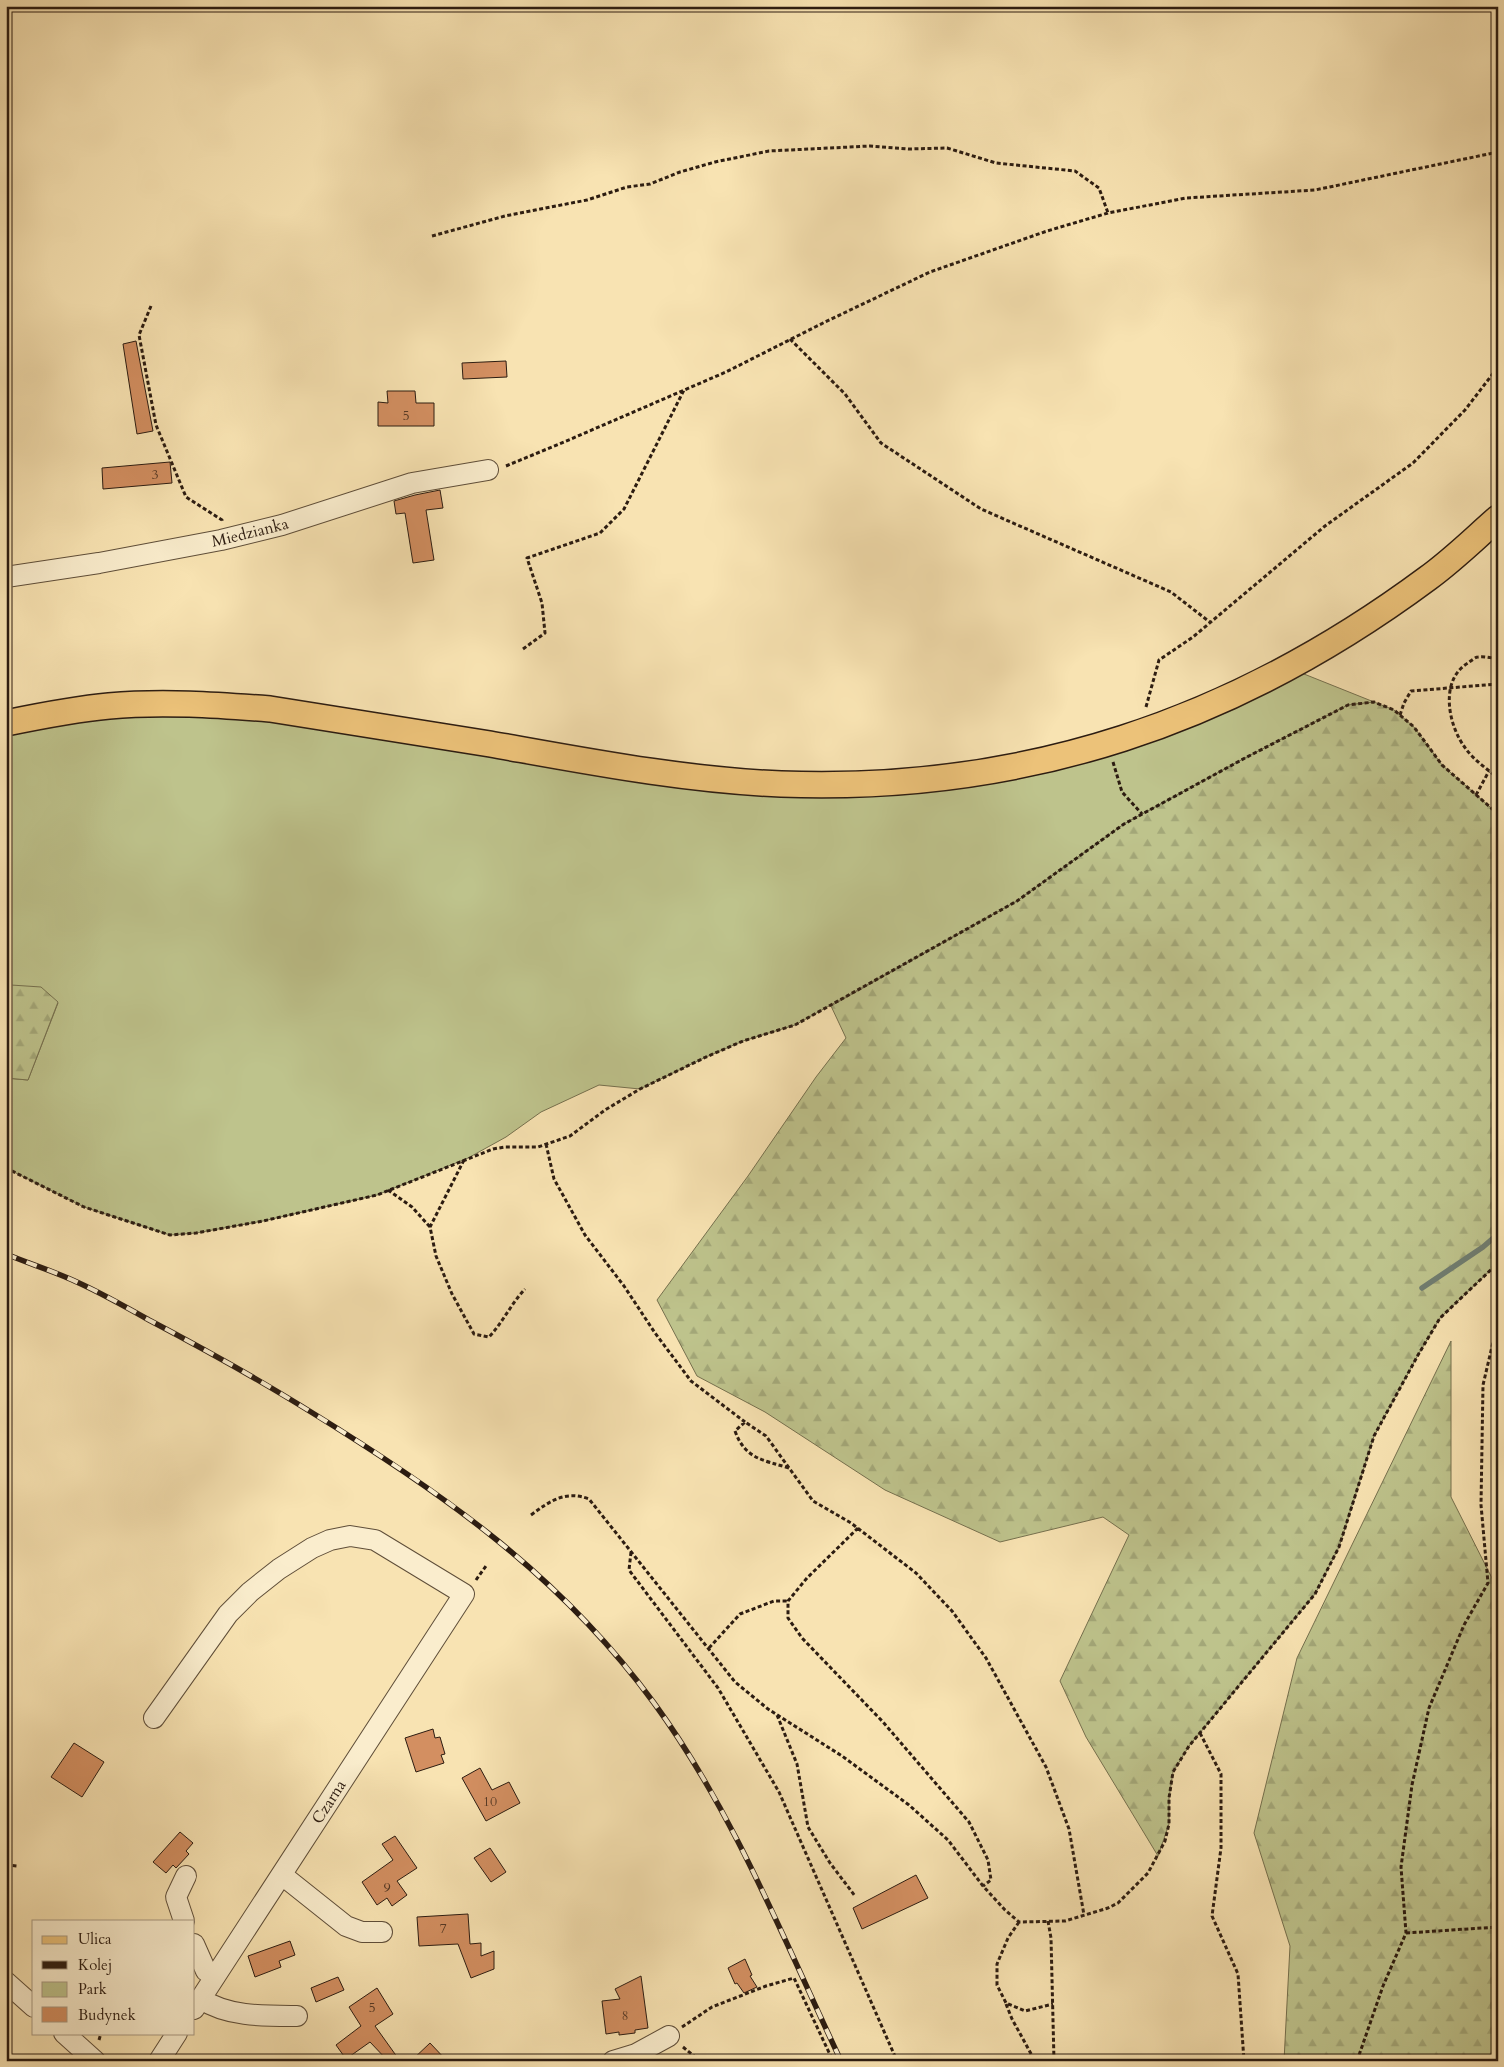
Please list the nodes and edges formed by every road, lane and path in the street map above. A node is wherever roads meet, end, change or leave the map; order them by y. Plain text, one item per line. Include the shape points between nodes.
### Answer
1 (1498, 152) edge
2 (1108, 213) junction
3 (432, 236) dead end
4 (151, 306) dead end
5 (790, 339) junction
6 (1498, 367) edge
7 (684, 390) junction
8 (488, 470) joint
9 (1498, 518) edge
10 (221, 540) junction
11 (6, 577) edge
12 (1211, 622) junction
13 (524, 649) dead end
14 (1498, 659) edge
15 (1498, 684) edge
16 (1450, 688) junction
17 (1400, 715) junction
18 (6, 723) edge
19 (1144, 732) junction
20 (1109, 744) junction
21 (1489, 771) junction
22 (1498, 778) edge
23 (1476, 795) junction
24 (1142, 814) junction
25 (1498, 814) edge
26 (546, 1144) junction
27 (465, 1160) junction
28 (6, 1168) edge
29 (388, 1190) junction
30 (430, 1227) junction
31 (1498, 1263) edge
32 (525, 1288) dead end
33 (1498, 1321) edge
34 (745, 1422) junction
35 (789, 1468) junction
36 (531, 1515) dead end
37 (858, 1528) junction
38 (631, 1552) junction
39 (788, 1601) junction
40 (709, 1648) junction
41 (777, 1715) junction
42 (154, 1718) dead end
43 (1200, 1733) junction
44 (6, 1864) edge
45 (16, 1866) dead end
46 (282, 1875) junction
47 (186, 1876) dead end
48 (983, 1886) junction
49 (855, 1896) dead end
50 (1084, 1915) junction
51 (184, 1920) edge
52 (1048, 1921) junction
53 (1019, 1922) junction
54 (1498, 1927) edge
55 (382, 1932) dead end
56 (1406, 1933) junction
57 (195, 1946) edge
58 (215, 1976) junction
59 (6, 1982) edge
60 (1006, 2002) junction
61 (32, 2004) edge
62 (197, 2004) edge
63 (1053, 2004) junction
64 (297, 2016) dead end
65 (65, 2034) edge
66 (176, 2034) edge
67 (669, 2036) joint
68 (95, 2061) edge
69 (159, 2061) edge
70 (613, 2061) edge
71 (833, 2061) edge
72 (897, 2061) edge
73 (1035, 2061) edge
74 (1054, 2061) edge
75 (1244, 2061) edge
76 (1357, 2061) edge

1 - 2 path via 1315,190 1186,198
2 - 3 path via 1098,188 1075,171 996,163 948,148 909,150 870,146 769,151 715,162 650,184
2 - 5 path via 930,272
4 - 10 path via 139,335 156,425 186,498 222,520
5 - 7 path
5 - 12 path via 845,394 881,443 981,509 1171,592
6 - 12 path via 1465,410 1413,463 1325,526
7 - 8 path via 519,461
7 - 13 path via 624,509 600,533 527,558 542,603 545,633
8 - 10 street, Miedzianka via 412,483 282,525
9 - 19 main road via 1431,576 1355,629 1232,697
10 - 11 street, Miedzianka
12 - 19 path via 1159,660 1145,709
14 - 16 path via 1478,657 1463,666
15 - 16 path
16 - 17 path via 1411,691
16 - 21 path via 1454,726 1466,749
17 - 23 path via 1414,727 1442,765
17 - 24 path via 1374,702 1348,705
18 - 20 main road via 109,706 177,704 270,709 626,768 782,784 884,783 957,776 1016,767
19 - 20 main road
20 - 24 path via 1122,792
21 - 22 path
21 - 23 path
23 - 25 path
24 - 26 path via 1017,901 795,1026 743,1042 698,1061 605,1110 570,1136
26 - 27 path via 505,1147
26 - 34 path via 554,1179 585,1235 655,1333 691,1381
27 - 29 path
27 - 30 path
28 - 29 path via 84,1207 170,1235 263,1221
29 - 30 path via 412,1207
30 - 32 path via 436,1256 474,1334 489,1337 502,1324 514,1300
31 - 43 path via 1440,1318 1418,1355 1374,1436 1339,1547 1315,1594
33 - 56 path via 1482,1385 1481,1505 1488,1583 1464,1625 1428,1708 1412,1785 1401,1867
34 - 35 path via 766,1436
34 - 35 path via 735,1431 740,1445 756,1458
35 - 37 path via 813,1501
36 - 38 path via 554,1500 577,1494 589,1499
37 - 39 path via 806,1578
37 - 50 path via 922,1580 952,1611 986,1658 1046,1767 1069,1828
38 - 40 path
38 - 72 path via 629,1570 718,1688 779,1792
39 - 40 path via 774,1602 740,1614
39 - 48 path via 788,1618 802,1638 883,1722 969,1822 988,1860 991,1880
40 - 41 path via 735,1682
41 - 48 path via 842,1756 909,1805 948,1840
41 - 49 path via 797,1764 808,1827
42 - 46 street, Czarna via 228,1614 279,1569 330,1540 350,1536 375,1540 464,1594
43 - 50 path via 1172,1772 1165,1841 1148,1873 1118,1903
43 - 75 path via 1221,1774 1221,1848 1212,1916 1238,1974
44 - 45 path
46 - 55 street via 346,1926 362,1932
46 - 58 street, Czarna
47 - 51 street via 176,1897
48 - 53 path
50 - 52 path via 1064,1921
52 - 53 path
52 - 63 path
53 - 60 path via 997,1964 996,1985
54 - 56 path
56 - 76 path
57 - 58 street via 206,1971
58 - 62 street, Czarna
59 - 61 street
60 - 63 path via 1025,2011
60 - 73 path
62 - 64 street via 258,2016
63 - 74 path
65 - 68 street
66 - 69 street
67 - 70 street via 636,2054
67 - 71 path via 712,2007 794,1978

